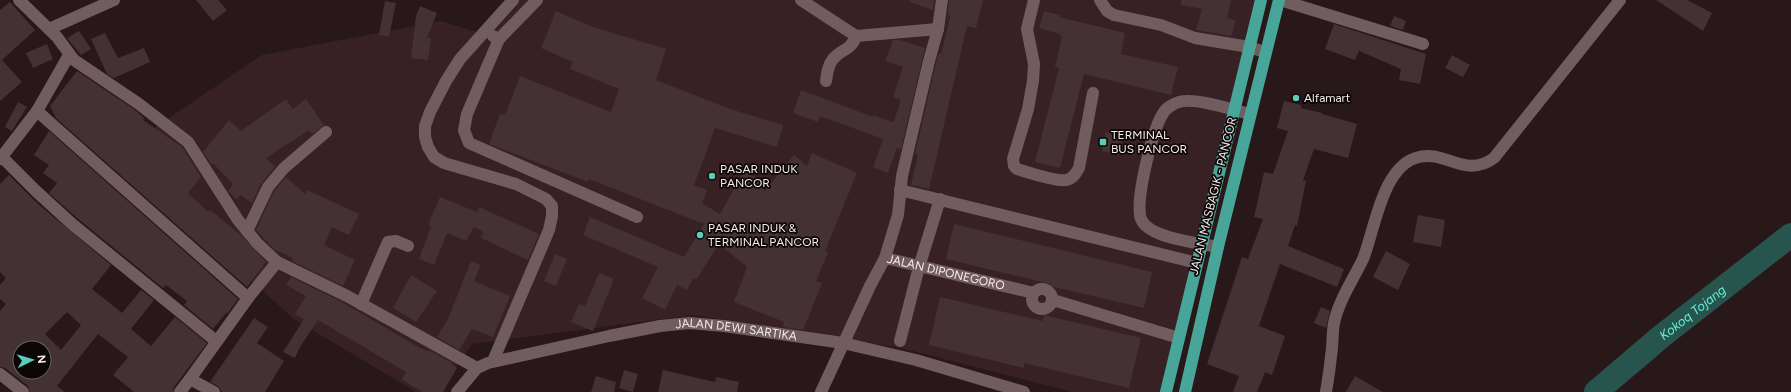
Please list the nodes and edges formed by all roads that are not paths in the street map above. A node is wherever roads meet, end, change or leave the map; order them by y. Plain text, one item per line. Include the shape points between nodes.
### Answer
1 (19, 0) edge
2 (114, 0) edge
3 (513, 0) edge
4 (537, 0) edge
5 (801, 0) edge
6 (942, 0) edge
7 (1034, 0) edge
8 (1100, 0) edge
9 (1261, 0) edge
10 (1279, 0) edge
11 (1620, 0) edge
12 (49, 29) junction
13 (938, 29) junction
14 (484, 33) junction
15 (856, 36) junction
16 (499, 39) junction
17 (1423, 44) dead end
18 (1249, 47) junction
19 (1265, 52) junction
20 (69, 55) junction
21 (826, 81) dead end
22 (1093, 93) dead end
23 (1234, 110) junction
24 (37, 111) junction
25 (1250, 114) junction
26 (326, 132) dead end
27 (1, 158) edge
28 (900, 190) junction
29 (940, 199) junction
30 (637, 217) dead end
31 (247, 231) junction
32 (1201, 244) junction
33 (408, 246) dead end
34 (1218, 247) junction
35 (885, 258) junction
36 (277, 262) junction
37 (1197, 263) junction
38 (919, 267) junction
39 (248, 298) junction
40 (361, 304) junction
41 (1179, 338) junction
42 (900, 341) dead end
43 (216, 342) junction
44 (843, 343) junction
45 (493, 361) junction
46 (477, 368) junction
47 (0, 374) edge
48 (190, 379) junction
49 (23, 392) edge
50 (180, 392) edge
51 (214, 392) edge
52 (457, 392) edge
53 (821, 392) edge
54 (1024, 392) edge
55 (1166, 392) edge
56 (1186, 392) edge
57 (1326, 392) edge

1 - 12 street
2 - 12 street
3 - 14 street
4 - 16 street
5 - 15 street
6 - 13 street
7 - 22 street via 1027,29 1034,64 1033,81 1028,109 1013,159 1014,166 1058,180 1074,177 1079,168
8 - 18 street via 1107,11 1114,15 1160,25 1195,38
9 - 18 main road, JALAN MASBAGIK - PANCOR
10 - 17 street
10 - 19 main road, JALAN MASBAGIK - PANCOR
11 - 57 street via 1494,158 1486,164 1476,166 1432,157 1419,157 1405,164 1392,178 1381,198 1372,235 1363,258 1334,323
12 - 20 street
13 - 15 street
13 - 28 street via 910,136
14 - 16 street
14 - 45 street via 460,58 430,112 425,126 428,147 434,157 444,163 516,184 546,199 552,206 549,230
15 - 21 street via 847,50 834,58 828,66
16 - 30 street via 467,114 464,130 469,143
18 - 19 street
18 - 23 main road, JALAN MASBAGIK - PANCOR
19 - 25 main road, JALAN MASBAGIK - PANCOR
20 - 24 street
20 - 31 street via 188,142
23 - 25 street
23 - 32 main road, JALAN MASBAGIK - PANCOR
23 - 32 street via 1189,101 1178,102 1164,111 1155,130 1143,182 1140,216 1145,225 1163,235
24 - 27 street
24 - 39 street
25 - 34 main road, JALAN MASBAGIK - PANCOR
26 - 31 street via 284,168 268,187
27 - 43 street via 72,224
28 - 29 street
28 - 35 street via 898,215
29 - 37 street
29 - 38 street
31 - 36 street
32 - 34 street
32 - 37 main road, JALAN MASBAGIK - PANCOR
33 - 40 street via 396,241 388,242
34 - 56 main road, JALAN MASBAGIK - PANCOR
35 - 38 street, JALAN DIPONEGORO
35 - 44 street, JALAN DIPONEGORO
36 - 39 street
36 - 40 street
37 - 41 main road, JALAN MASBAGIK - PANCOR
38 - 41 street, JALAN DIPONEGORO via 1034,293 1033,302 1039,308 1048,308 1052,300
38 - 42 street
39 - 43 street
40 - 46 street
41 - 55 main road, JALAN MASBAGIK - PANCOR
43 - 48 street
44 - 45 street, JALAN DEWI SARTIKA via 689,323 660,326
44 - 53 street, JALAN DIPONEGORO
44 - 54 street, JALAN DEWI SARTIKA via 916,360
45 - 46 street, JALAN DEWI SARTIKA
46 - 52 street, JALAN DEWI SARTIKA
47 - 49 street
48 - 50 street
48 - 51 street

